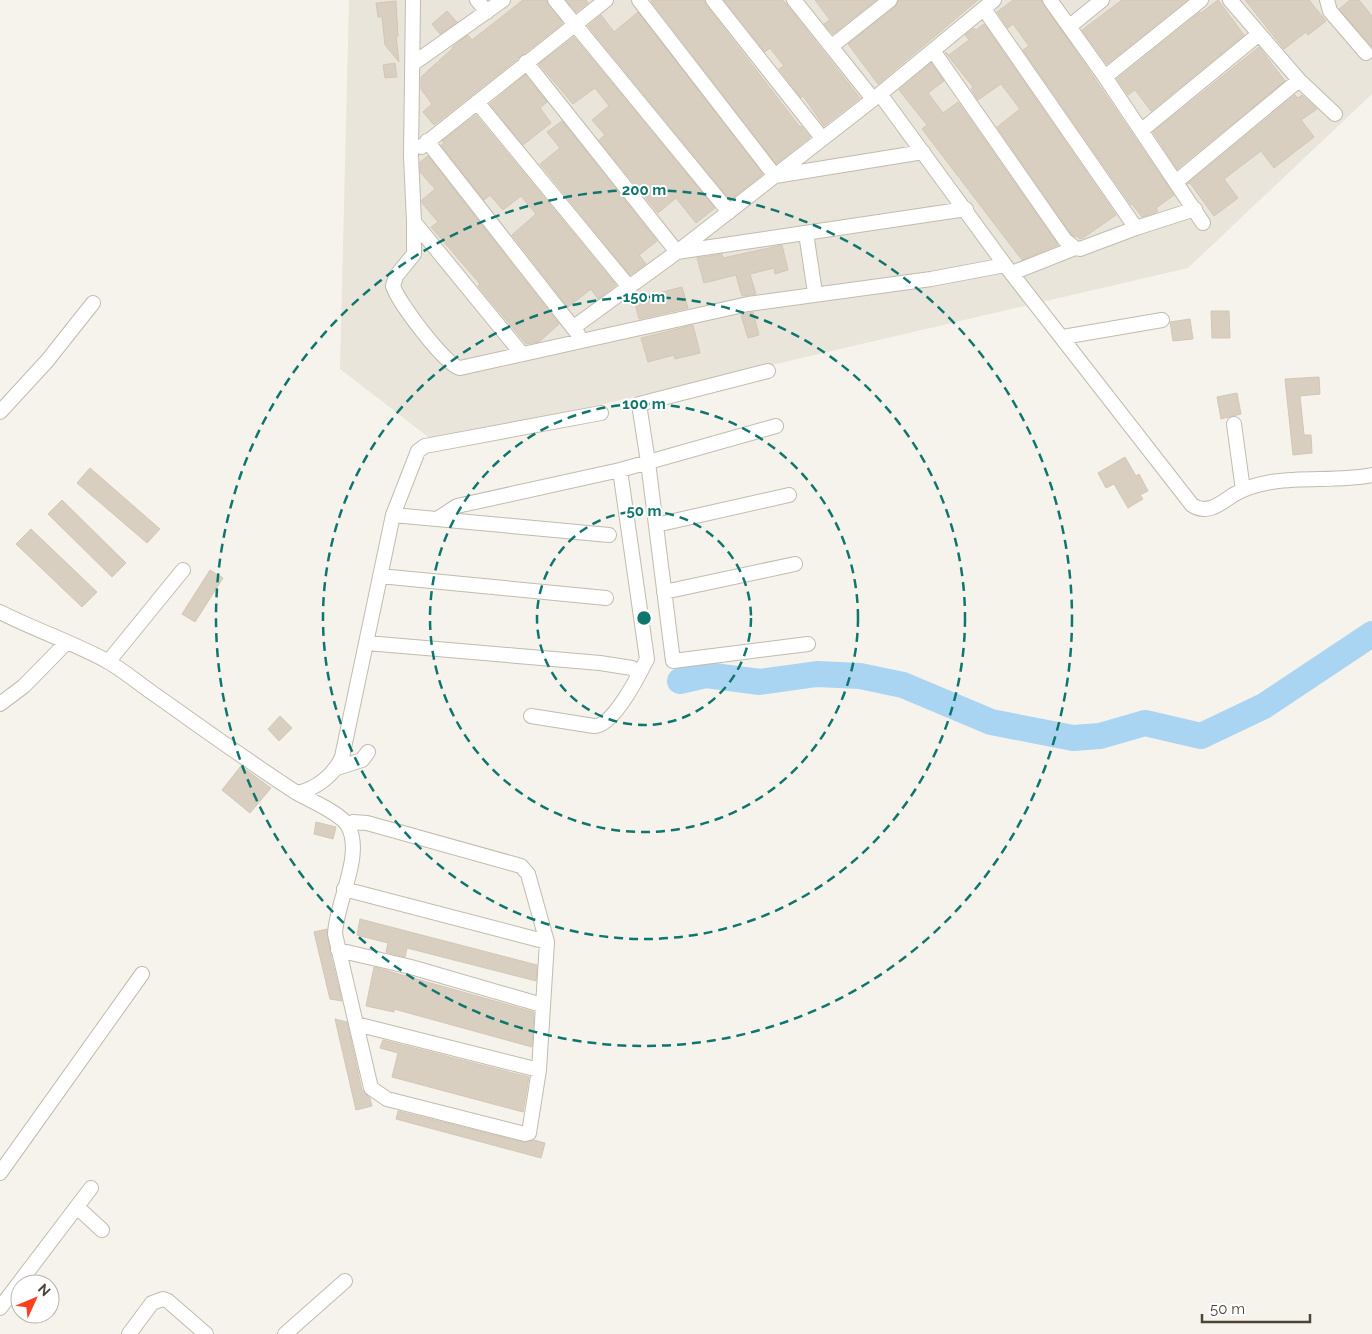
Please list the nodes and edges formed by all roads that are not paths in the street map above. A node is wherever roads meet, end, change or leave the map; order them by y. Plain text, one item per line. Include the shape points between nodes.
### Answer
1 (413, 0) edge
2 (477, 0) edge
3 (504, 0) edge
4 (555, 0) edge
5 (606, 0) edge
6 (640, 0) edge
7 (713, 0) edge
8 (795, 0) edge
9 (890, 0) edge
10 (1050, 0) edge
11 (1102, 0) edge
12 (1201, 0) edge
13 (1230, 0) edge
14 (1326, 0) edge
15 (989, 4) edge
16 (487, 12) junction
17 (575, 24) junction
18 (1070, 26) junction
19 (1259, 34) junction
20 (832, 46) junction
21 (934, 52) junction
22 (1366, 53) dead end
23 (526, 62) junction
24 (414, 63) junction
25 (1105, 77) junction
26 (1299, 80) junction
27 (876, 97) junction
28 (477, 102) junction
29 (1335, 114) dead end
30 (1142, 130) junction
31 (822, 138) junction
32 (427, 141) junction
33 (923, 152) junction
34 (411, 156) junction
35 (775, 176) junction
36 (1177, 181) junction
37 (966, 209) junction
38 (1195, 209) junction
39 (729, 212) junction
40 (414, 222) junction
41 (1204, 223) dead end
42 (1136, 228) junction
43 (806, 233) junction
44 (1075, 248) junction
45 (677, 252) junction
46 (1009, 269) junction
47 (629, 287) junction
48 (815, 293) junction
49 (93, 303) dead end
50 (1162, 320) dead end
51 (574, 327) junction
52 (1063, 337) junction
53 (581, 341) junction
54 (522, 354) junction
55 (768, 371) dead end
56 (0, 412) edge
57 (601, 413) dead end
58 (1234, 424) dead end
59 (776, 426) dead end
60 (648, 462) junction
61 (620, 470) junction
62 (1372, 475) edge
63 (1243, 490) junction
64 (789, 495) dead end
65 (393, 515) junction
66 (437, 519) junction
67 (656, 525) junction
68 (609, 535) dead end
69 (795, 564) dead end
70 (183, 570) dead end
71 (380, 576) junction
72 (664, 592) junction
73 (606, 598) dead end
74 (0, 612) edge
75 (67, 642) junction
76 (367, 643) junction
77 (808, 644) dead end
78 (108, 662) junction
79 (637, 678) junction
80 (0, 704) edge
81 (531, 716) dead end
82 (368, 752) dead end
83 (337, 768) junction
84 (298, 793) junction
85 (348, 825) junction
86 (344, 889) junction
87 (548, 942) junction
88 (338, 950) junction
89 (142, 974) dead end
90 (542, 1006) junction
91 (356, 1024) junction
92 (539, 1070) junction
93 (0, 1173) edge
94 (92, 1188) dead end
95 (77, 1207) junction
96 (102, 1230) dead end
97 (345, 1281) dead end
98 (0, 1308) edge
99 (129, 1334) edge
100 (206, 1334) edge
101 (285, 1334) edge

1 - 24 street
2 - 16 street
3 - 16 street
4 - 17 street
5 - 17 street
6 - 35 street
7 - 31 street
8 - 20 street
9 - 20 street
10 - 18 street
11 - 18 street
12 - 25 street
13 - 19 street
14 - 22 street via 1330,11
15 - 21 street
15 - 42 street
16 - 24 street
17 - 23 street
17 - 39 street
18 - 25 street
19 - 26 street
19 - 30 street
20 - 27 street
21 - 27 street
21 - 44 street via 1064,240
23 - 28 street
23 - 45 street
24 - 34 street
25 - 30 street
26 - 29 street
26 - 36 street
27 - 31 street
27 - 33 street
28 - 32 street
28 - 47 street
30 - 36 street
31 - 35 street
32 - 34 street
32 - 51 street
33 - 35 street
33 - 37 street
34 - 40 street
35 - 39 street
36 - 38 street
37 - 43 street
37 - 46 street
38 - 41 street
38 - 42 street
39 - 45 street
40 - 54 street
40 - 54 street via 414,254 396,276 393,286 422,330 456,368
42 - 44 street
43 - 45 street
43 - 48 street
44 - 46 street
45 - 47 street
46 - 48 street
46 - 52 street
47 - 51 street
48 - 53 street via 748,304
49 - 56 street via 47,361
50 - 52 street
51 - 53 street
52 - 63 street via 1192,505 1210,509
53 - 54 street
55 - 60 street via 639,404
57 - 65 street via 422,448 416,454
58 - 63 street
59 - 60 street
60 - 61 street
60 - 67 street
61 - 66 street via 457,506
61 - 79 street via 646,659
62 - 63 street via 1278,482
64 - 67 street
65 - 66 street
65 - 71 street
66 - 68 street
67 - 72 street
69 - 72 street
70 - 78 street
71 - 73 street
71 - 76 street
72 - 77 street via 672,661
74 - 75 street
75 - 78 street
75 - 80 street via 24,686
76 - 79 street via 600,663 632,668 637,672
76 - 83 street
78 - 84 street
79 - 81 street via 602,726
82 - 83 street via 362,760
83 - 84 street via 310,790
84 - 85 street
85 - 86 street via 351,864
85 - 87 street via 367,823 521,866 528,874
86 - 87 street
86 - 88 street via 335,923
87 - 90 street
88 - 90 street via 411,967
88 - 91 street
89 - 93 street
90 - 92 street
91 - 92 street
91 - 92 street via 371,1088 380,1096 526,1134 531,1131
94 - 95 street
95 - 96 street
95 - 98 street
97 - 101 street
99 - 100 street via 152,1302 163,1299

